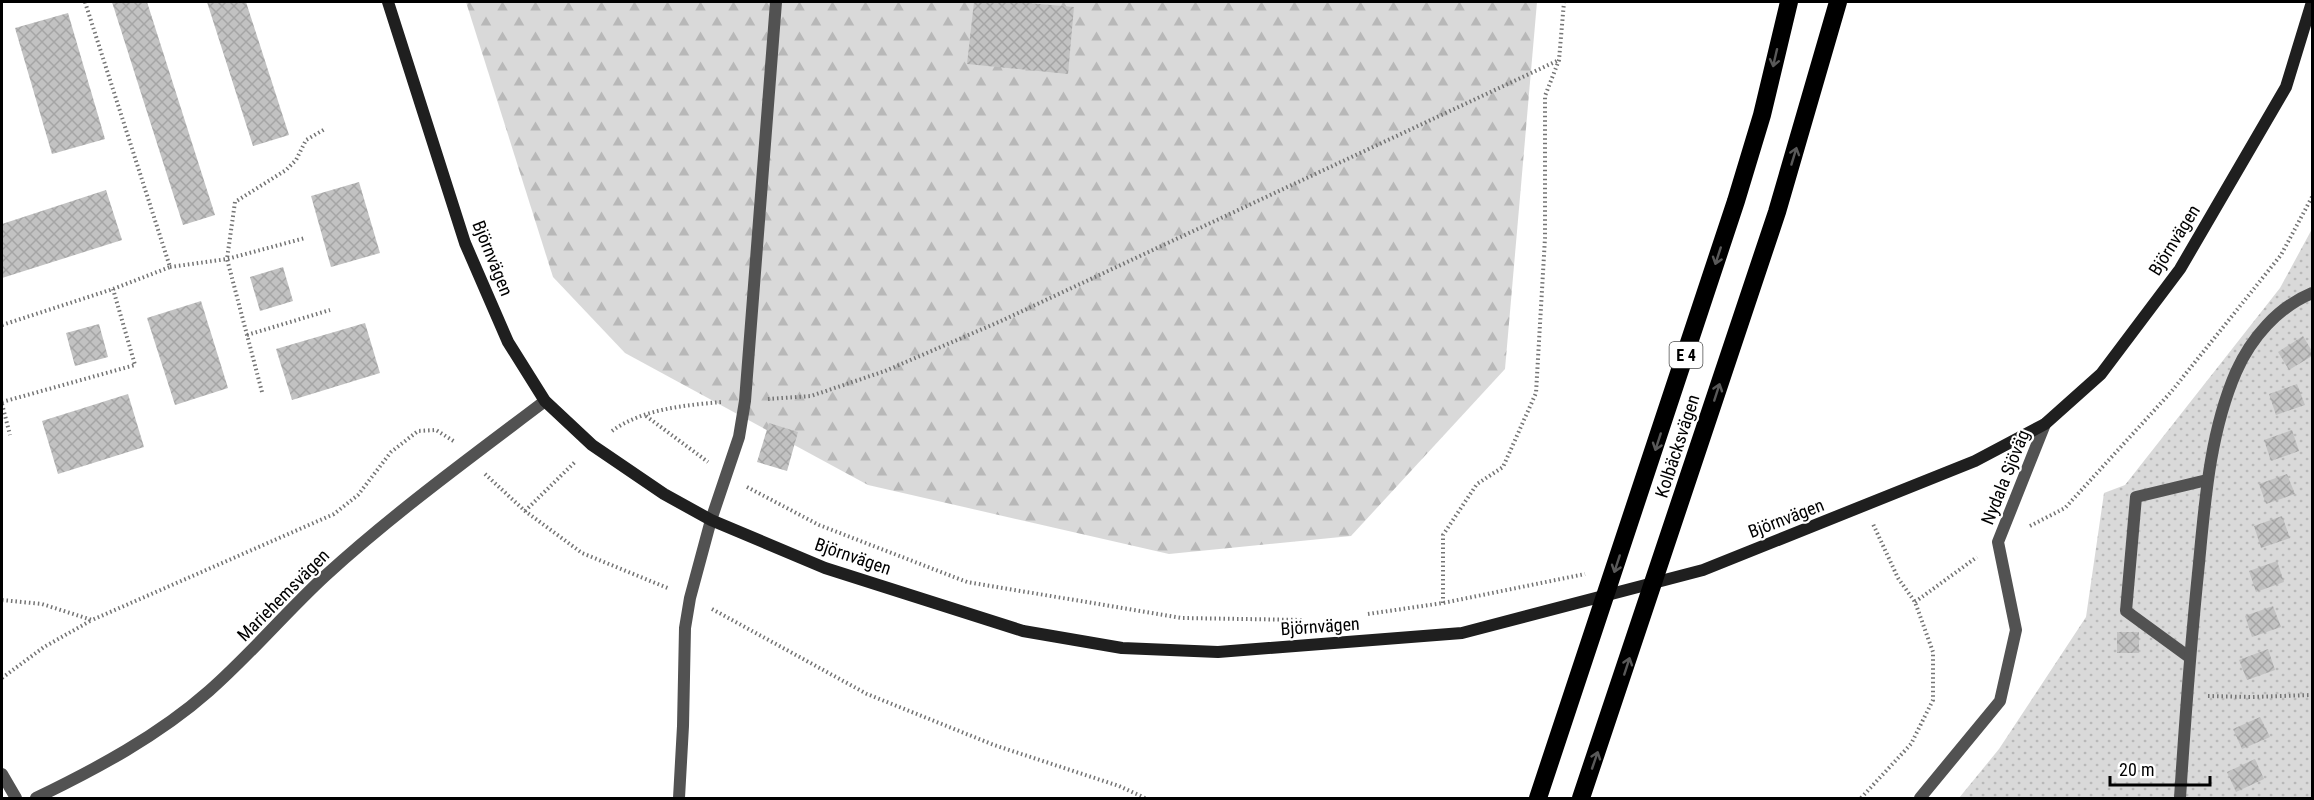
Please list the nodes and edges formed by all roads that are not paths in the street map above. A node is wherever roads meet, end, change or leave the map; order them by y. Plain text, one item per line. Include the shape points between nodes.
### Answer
1 (388, 2) edge
2 (776, 2) edge
3 (1789, 2) edge
4 (1838, 2) edge
5 (2313, 2) edge
6 (2313, 293) edge
7 (545, 400) junction
8 (2045, 424) junction
9 (2207, 480) junction
10 (711, 520) junction
11 (2190, 657) junction
12 (2, 774) edge
13 (16, 798) edge
14 (36, 798) edge
15 (679, 798) edge
16 (1538, 798) edge
17 (1581, 798) edge
18 (1920, 798) edge
19 (2180, 798) edge

1 - 7 street, Björnvägen via 465,243 508,342
2 - 10 street via 745,400 739,437
3 -> 16 highway, Kolbäcksvägen / E 4 via 1759,126
17 -> 4 highway, Kolbäcksvägen / E 4 via 1777,212
5 - 8 street, Björnvägen via 2286,87 2180,269 2100,374
6 - 9 street via 2280,313 2248,349 2223,411
7 - 10 street, Björnvägen via 592,445 664,494
7 - 14 street, Mariehemsvägen via 324,577 184,712 115,757
8 - 10 street, Björnvägen via 1975,461 1703,570 1462,633 1218,652 1122,648 1023,631 825,568
8 - 18 street, Nydala Sjöväg via 1998,542 2016,630 2000,701
9 - 11 street
9 - 11 street via 2136,497 2126,611
10 - 15 street via 685,628
11 - 19 street
12 - 13 street

